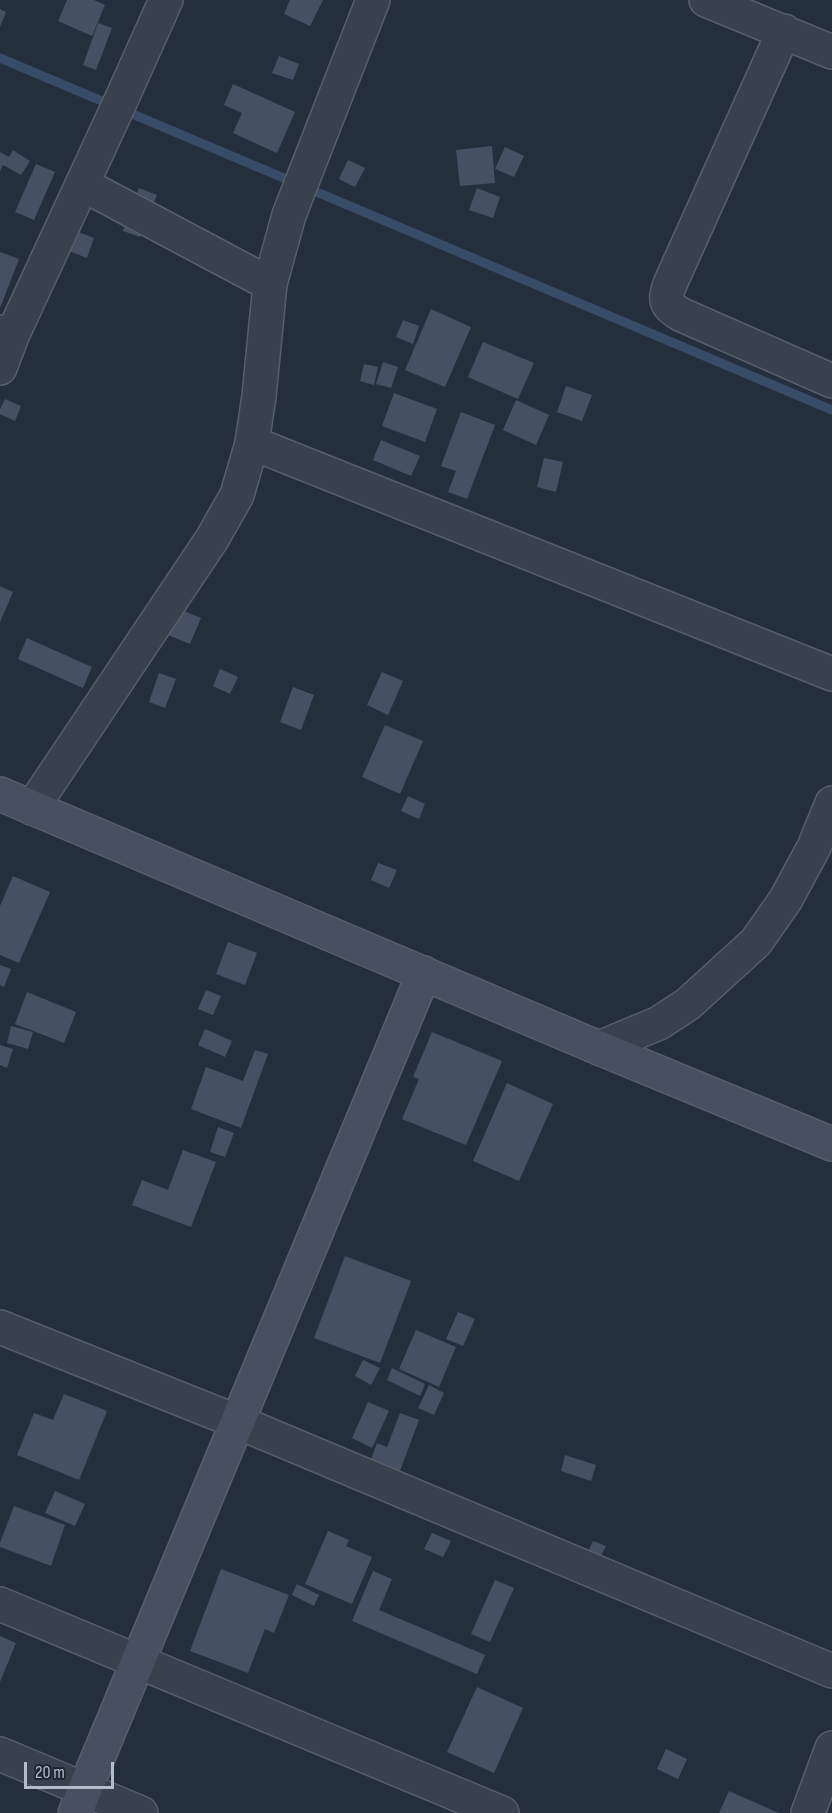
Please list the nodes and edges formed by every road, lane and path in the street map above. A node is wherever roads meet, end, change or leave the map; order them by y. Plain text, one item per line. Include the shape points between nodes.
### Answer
1 (166, 0) edge
2 (373, 0) edge
3 (706, 0) edge
4 (784, 31) junction
5 (832, 52) edge
6 (82, 184) junction
7 (270, 284) junction
8 (6, 334) edge
9 (0, 368) edge
10 (832, 381) edge
11 (252, 443) junction
12 (832, 674) edge
13 (0, 794) edge
14 (832, 803) edge
15 (32, 808) junction
16 (424, 973) junction
17 (600, 1048) junction
18 (832, 1144) edge
19 (0, 1327) edge
20 (238, 1422) junction
21 (0, 1604) edge
22 (138, 1661) junction
23 (832, 1671) edge
24 (832, 1748) edge
25 (0, 1754) edge
26 (80, 1801) edge
27 (141, 1813) edge
28 (502, 1813) edge
29 (808, 1813) edge

1 - 6 street
2 - 7 street via 290,216
3 - 4 street
4 - 5 street
4 - 10 street via 666,299 682,315
6 - 7 street
6 - 8 street
7 - 11 street
8 - 9 street
11 - 12 street
11 - 15 street via 237,495 212,539
13 - 15 street
14 - 17 street via 786,899 756,942 688,1004 659,1023
15 - 16 street
16 - 17 street
16 - 20 street
17 - 18 street
19 - 20 street
20 - 22 street
20 - 23 street
21 - 22 street
22 - 26 street
22 - 28 street
24 - 29 street
25 - 26 street
26 - 27 street

